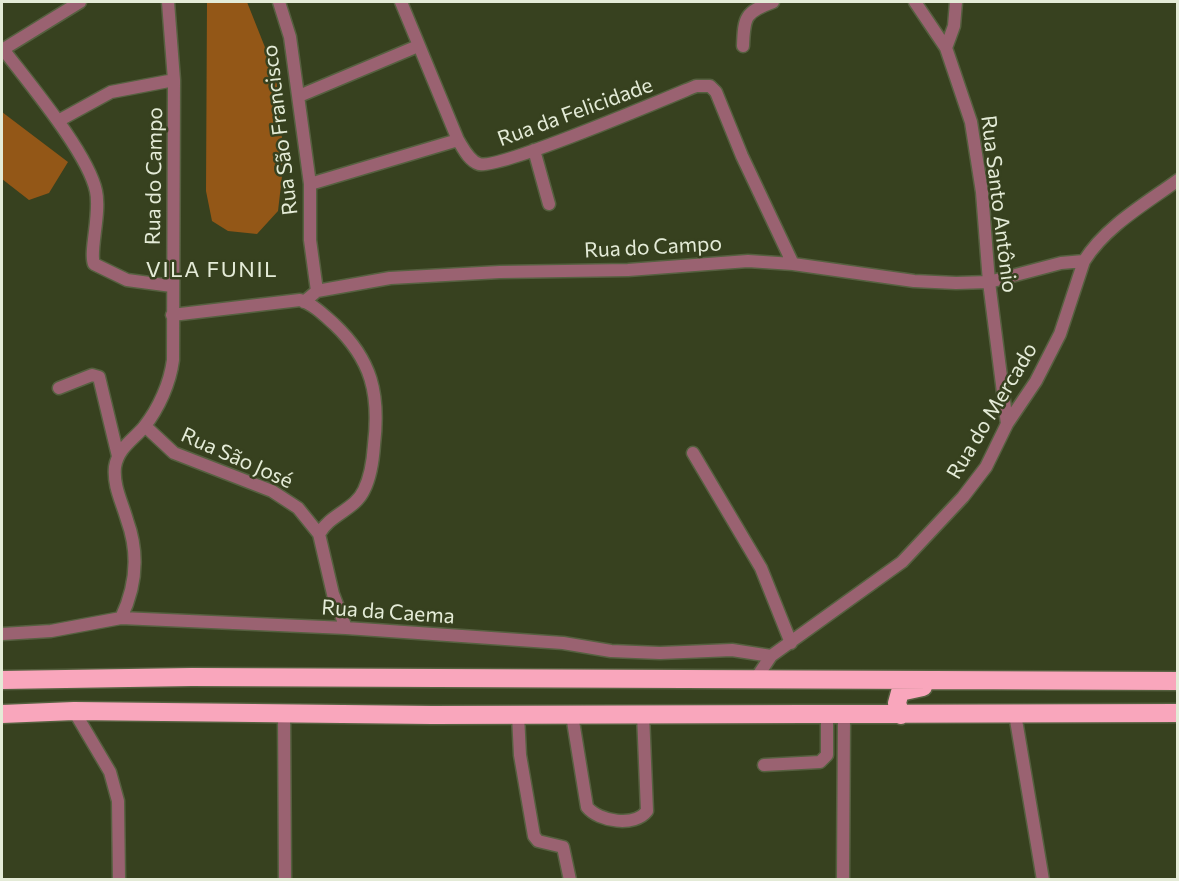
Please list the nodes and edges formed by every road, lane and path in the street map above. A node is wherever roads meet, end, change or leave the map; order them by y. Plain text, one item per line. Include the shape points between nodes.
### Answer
1 (80, 2) edge
2 (168, 2) edge
3 (279, 2) edge
4 (401, 2) edge
5 (773, 2) edge
6 (915, 2) edge
7 (956, 2) edge
8 (418, 46) junction
9 (743, 46) dead end
10 (946, 48) junction
11 (2, 50) edge
12 (174, 80) junction
13 (299, 96) junction
14 (58, 121) junction
15 (458, 140) junction
16 (534, 150) junction
17 (1178, 180) edge
18 (310, 184) junction
19 (549, 204) dead end
20 (1084, 261) junction
21 (793, 264) junction
22 (989, 282) junction
23 (172, 286) junction
24 (317, 291) junction
25 (304, 302) junction
26 (172, 315) junction
27 (59, 388) dead end
28 (1007, 424) junction
29 (145, 426) junction
30 (693, 453) dead end
31 (118, 456) junction
32 (319, 534) junction
33 (121, 618) junction
34 (346, 628) junction
35 (2, 634) edge
36 (791, 643) junction
37 (771, 656) junction
38 (2, 680) edge
39 (755, 680) junction
40 (793, 680) junction
41 (1178, 681) edge
42 (1156, 682) junction
43 (74, 711) junction
44 (284, 713) junction
45 (2, 714) edge
46 (643, 714) junction
47 (836, 714) junction
48 (1015, 714) junction
49 (1177, 714) edge
50 (518, 715) junction
51 (572, 715) junction
52 (901, 715) junction
53 (764, 765) dead end
54 (119, 879) edge
55 (285, 879) edge
56 (570, 879) edge
57 (843, 879) edge
58 (1043, 879) edge

1 - 11 street
2 - 12 street, Rua do Campo
3 - 13 street, Rua São Francisco via 290,37
4 - 8 street, Rua da Felicidade
5 - 9 street via 749,14 744,21
6 - 10 street, Rua Santo Antônio
7 - 10 street via 954,26
8 - 13 street
8 - 15 street, Rua da Felicidade
10 - 22 street, Rua Santo Antônio via 972,122
11 - 14 street
12 - 14 street via 111,92
12 - 23 street, Rua do Campo
13 - 18 street, Rua São Francisco
14 - 23 street via 95,187 98,220 94,264 127,280
15 - 16 street, Rua da Felicidade via 480,164
15 - 18 street
16 - 19 street
16 - 21 street, Rua da Felicidade via 707,84 716,92
17 - 20 street, Rua do Mercado via 1110,230
18 - 24 street, Rua São Francisco via 310,240
20 - 22 street, Rua do Campo
20 - 28 street, Rua do Mercado via 1060,334 1036,381
21 - 22 street, Rua do Campo via 957,284
21 - 24 street, Rua do Campo via 748,261 628,270 390,278
22 - 28 street, Rua Santo Antônio
23 - 26 street, Rua do Campo
24 - 25 street
25 - 26 street via 294,299
25 - 32 street via 331,321 354,346 368,371 377,408 373,460 364,490
26 - 29 street, Rua do Campo via 171,371
27 - 31 street via 92,375 99,377
28 - 36 street, Rua do Mercado via 986,467 924,541 882,578
29 - 31 street, Rua do Campo
29 - 32 street, Rua São José via 174,453 285,497
30 - 36 street via 761,568
31 - 33 street via 115,476 130,530 134,582
32 - 34 street, Rua São José via 333,594
33 - 34 street, Rua da Caema
33 - 35 street, Rua da Caema via 51,631
34 - 37 street, Rua da Caema via 563,643 611,651 732,650
36 - 37 street, Rua do Mercado
37 - 39 street, Rua do Mercado
37 - 40 street via 777,671
38 - 39 highway
39 - 40 highway
40 - 42 highway
41 - 42 highway
42 - 52 highway via 1062,690 916,687 900,693 897,703
43 - 44 highway
43 - 45 highway
43 - 54 street via 110,772 118,801
44 - 50 highway
44 - 55 street
46 - 47 highway
46 - 51 highway
46 - 51 street via 647,811 640,816 609,821 594,816 587,807
47 - 52 highway
47 - 53 street via 825,759
47 - 57 street
48 - 49 highway
48 - 52 highway
48 - 58 street
50 - 51 highway
50 - 56 street via 520,755 534,836 538,842 562,847

